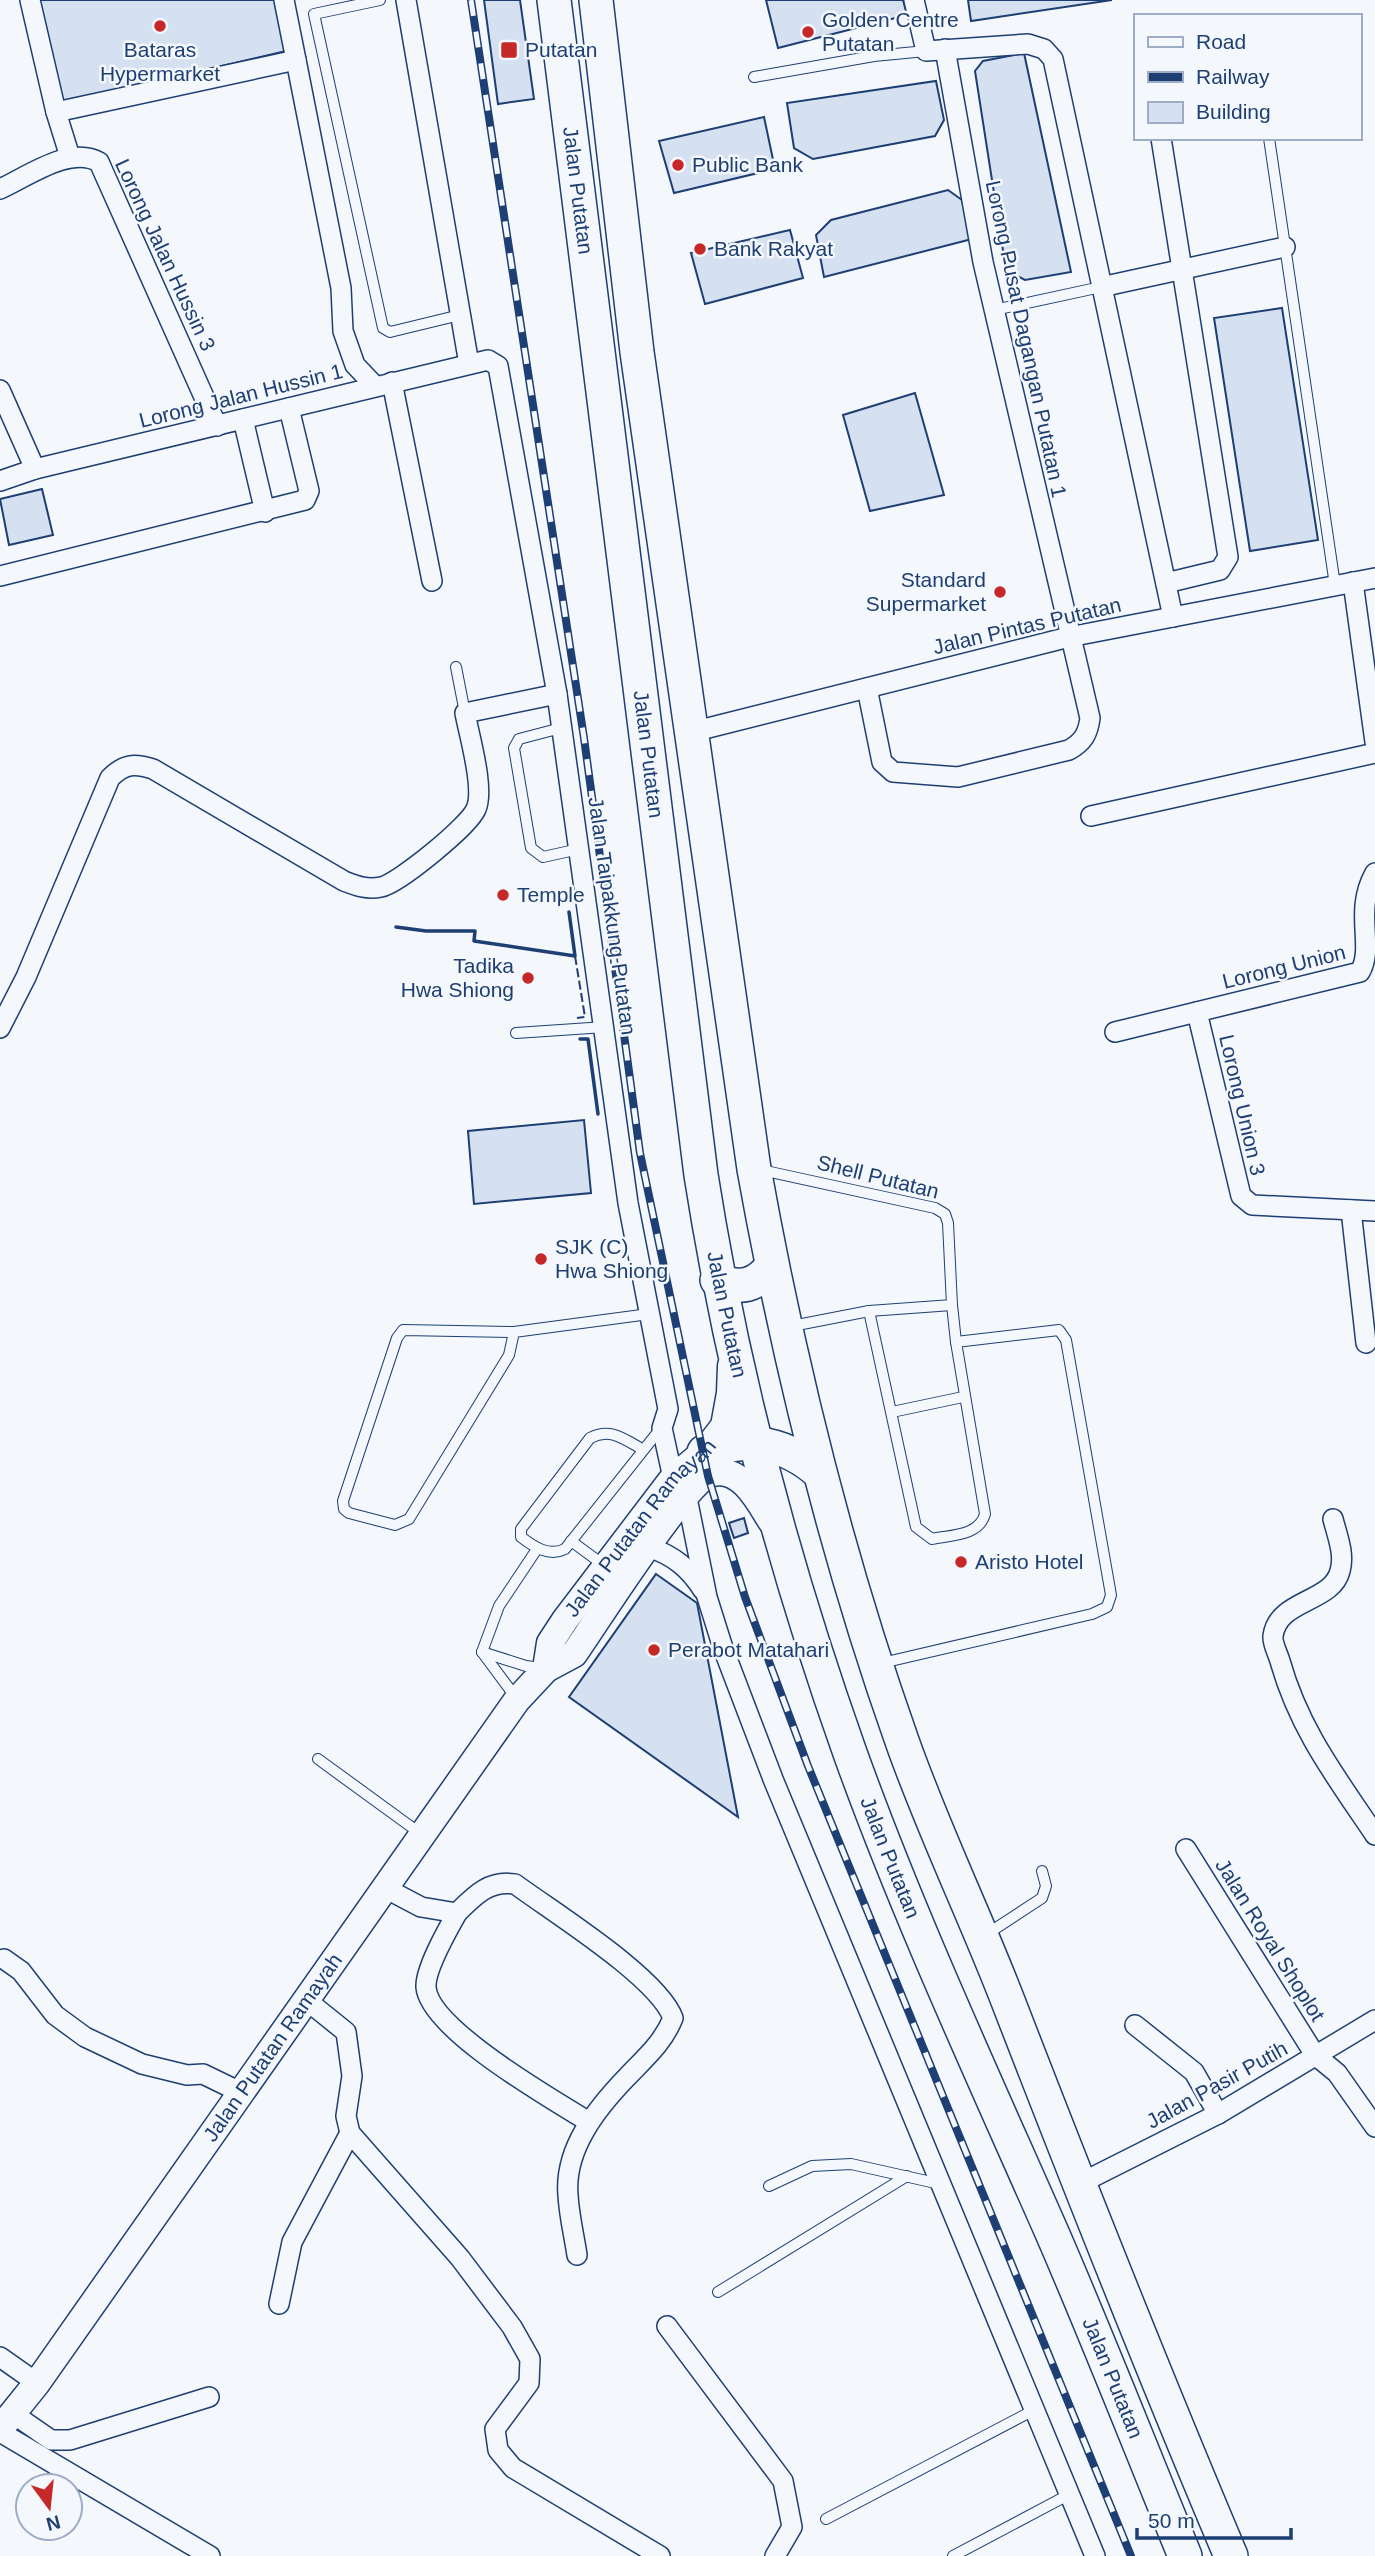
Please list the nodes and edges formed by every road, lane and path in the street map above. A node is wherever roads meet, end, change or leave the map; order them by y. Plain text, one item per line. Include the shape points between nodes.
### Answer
1 (30, 0) edge
2 (284, 0) edge
3 (380, 0) edge
4 (406, 0) edge
5 (554, 0) edge
6 (596, 0) edge
7 (914, 0) edge
8 (935, 50) junction
9 (296, 60) junction
10 (754, 77) dead end
11 (55, 112) junction
12 (1161, 140) edge
13 (1269, 140) edge
14 (70, 157) junction
15 (0, 190) edge
16 (1285, 247) junction
17 (1182, 269) junction
18 (1101, 287) junction
19 (994, 310) junction
20 (460, 315) junction
21 (494, 361) joint
22 (469, 364) junction
23 (383, 384) junction
24 (0, 390) edge
25 (289, 408) junction
26 (243, 419) junction
27 (217, 426) junction
28 (35, 469) junction
29 (0, 481) edge
30 (265, 512) junction
31 (0, 576) edge
32 (1375, 578) edge
33 (432, 581) dead end
34 (1166, 583) junction
35 (1344, 583) junction
36 (1173, 617) junction
37 (1069, 637) junction
38 (456, 667) dead end
39 (867, 688) junction
40 (557, 694) junction
41 (465, 713) junction
42 (1372, 714) edge
43 (561, 728) junction
44 (692, 732) junction
45 (1375, 743) edge
46 (1375, 753) edge
47 (1091, 816) dead end
48 (580, 849) junction
49 (1375, 873) edge
50 (1197, 1012) junction
51 (605, 1027) junction
52 (0, 1028) edge
53 (1115, 1032) dead end
54 (516, 1033) dead end
55 (754, 1169) junction
56 (1351, 1210) junction
57 (1375, 1211) edge
58 (772, 1266) junction
59 (718, 1280) junction
60 (952, 1305) junction
61 (869, 1311) junction
62 (649, 1314) junction
63 (787, 1327) junction
64 (514, 1332) junction
65 (956, 1342) junction
66 (731, 1343) junction
67 (1366, 1343) dead end
68 (962, 1397) junction
69 (892, 1412) junction
70 (662, 1428) junction
71 (756, 1441) junction
72 (642, 1449) junction
73 (704, 1452) junction
74 (820, 1473) junction
75 (680, 1486) junction
76 (1333, 1519) dead end
77 (780, 1535) junction
78 (571, 1541) junction
79 (649, 1548) junction
80 (537, 1549) junction
81 (606, 1567) junction
82 (707, 1597) junction
83 (482, 1652) junction
84 (878, 1664) junction
85 (546, 1668) junction
86 (517, 1700) junction
87 (318, 1759) dead end
88 (422, 1834) junction
89 (1375, 1835) edge
90 (1186, 1849) dead end
91 (1042, 1871) dead end
92 (385, 1888) junction
93 (457, 1913) junction
94 (981, 1938) junction
95 (4, 1959) dead end
96 (1005, 1995) junction
97 (305, 1999) junction
98 (957, 2014) junction
99 (1375, 2020) edge
100 (1135, 2025) dead end
101 (1315, 2055) junction
102 (240, 2092) junction
103 (1218, 2114) junction
104 (589, 2122) junction
105 (1375, 2127) edge
106 (350, 2133) junction
107 (907, 2176) junction
108 (941, 2184) junction
109 (1079, 2184) junction
110 (769, 2186) dead end
111 (1055, 2239) junction
112 (577, 2255) dead end
113 (718, 2292) dead end
114 (279, 2304) dead end
115 (667, 2326) dead end
116 (0, 2357) edge
117 (37, 2383) junction
118 (209, 2397) dead end
119 (1037, 2408) junction
120 (4, 2425) edge
121 (1071, 2494) junction
122 (826, 2519) dead end
123 (210, 2556) edge
124 (660, 2556) edge
125 (775, 2556) edge
126 (953, 2556) edge
127 (1095, 2556) edge
128 (1185, 2556) edge
129 (1231, 2556) edge

1 - 11 street
2 - 9 street
3 - 20 lane via 314,14 383,328 390,332
4 - 20 street
5 - 59 highway, Jalan Putatan
6 - 44 highway, Jalan Putatan via 637,352
7 - 8 street, Lorong Pusat Dagangan Putatan 1
8 - 10 lane
8 - 18 street via 1028,44 1044,49 1053,59
8 - 19 street, Lorong Pusat Dagangan Putatan 1
9 - 11 street
9 - 23 street via 341,288 345,340 355,365
11 - 14 street
12 - 17 street
13 - 16 lane
14 - 15 street
14 - 27 street, Lorong Jalan Hussin 3 via 88,155 99,162
16 - 17 street
16 - 35 lane
17 - 18 street
17 - 34 street via 1228,557 1220,570
18 - 19 lane
18 - 34 street
19 - 37 street, Lorong Pusat Dagangan Putatan 1
20 - 22 street
21 - 22 street, Lorong Jalan Hussin 1
21 - 40 street, Jalan Taipakkung Putatan via 501,379
22 - 23 street, Lorong Jalan Hussin 1
23 - 25 street, Lorong Jalan Hussin 1
23 - 33 street
24 - 28 street
25 - 26 street, Lorong Jalan Hussin 1
25 - 30 street via 309,491 305,500
26 - 27 street, Lorong Jalan Hussin 1
26 - 30 street
27 - 28 street, Lorong Jalan Hussin 1
28 - 29 street, Lorong Jalan Hussin 1
30 - 31 street
32 - 35 street, Jalan Pintas Putatan
34 - 36 street
35 - 36 street, Jalan Pintas Putatan
35 - 42 street
36 - 37 street, Jalan Pintas Putatan
37 - 39 street, Jalan Pintas Putatan
37 - 39 street, Lorong Pusat Dagangan Putatan 1 via 1090,718 1084,739 1069,750 948,778 887,769
38 - 41 lane
39 - 44 street, Jalan Pintas Putatan
40 - 41 street
40 - 43 street, Jalan Taipakkung Putatan
41 - 52 street via 479,793 476,809 398,881 381,887 365,889 344,881 153,769 137,764 121,767 110,778
42 - 45 street
43 - 48 street, Jalan Taipakkung Putatan
43 - 48 lane via 519,738 514,748 531,848 543,857
44 - 55 highway, Jalan Putatan
46 - 47 street
48 - 51 street, Jalan Taipakkung Putatan
49 - 50 street, Lorong Union via 1365,906 1372,949 1369,963 1360,972
50 - 53 street, Lorong Union
50 - 56 street, Lorong Union 3 via 1245,1202
51 - 54 lane
51 - 62 street, Jalan Taipakkung Putatan via 628,1203
55 - 58 highway, Jalan Putatan
55 - 60 lane, Shell Putatan via 945,1213
56 - 57 street, Lorong Union 3
56 - 67 street
58 - 59 highway via 760,1281 747,1286
58 - 63 highway, Jalan Putatan
59 - 66 highway, Jalan Putatan
60 - 61 lane
60 - 65 lane
61 - 63 lane
61 - 69 lane
62 - 64 lane
62 - 70 street, Jalan Taipakkung Putatan via 668,1409
63 - 74 highway, Jalan Putatan
64 - 64 lane via 403,1330 344,1509 395,1525 409,1519 509,1355
65 - 68 lane
65 - 84 lane via 1043,1330 1059,1330 1066,1340 1111,1595 1107,1607 1092,1614
66 - 71 highway, Jalan Putatan
66 - 73 main road, Jalan Putatan Ramayah via 724,1426
68 - 69 lane
68 - 69 lane via 985,1514 975,1530 932,1539 916,1528
70 - 72 lane
70 - 75 street, Jalan Taipakkung Putatan
71 - 73 highway
71 - 74 highway via 803,1458
71 - 77 highway, Jalan Putatan
72 - 78 lane
72 - 80 lane via 612,1433 590,1438 520,1529 521,1537
73 - 75 main road, Jalan Putatan Ramayah
74 - 84 highway, Jalan Putatan
75 - 77 main road, Jalan Putatan Ramayah via 714,1473 729,1474 754,1494
75 - 79 main road, Jalan Putatan Ramayah
75 - 81 main road, Jalan Putatan Ramayah
75 - 82 street, Jalan Taipakkung Putatan
76 - 89 street via 1341,1550 1340,1572 1331,1587 1280,1619 1273,1637 1317,1751
77 - 98 highway, Jalan Putatan via 851,1755
78 - 80 lane via 561,1552
78 - 81 lane
79 - 82 street via 681,1563
79 - 85 main road, Jalan Putatan Ramayah via 574,1654
80 - 83 lane via 499,1606
81 - 85 main road, Jalan Putatan Ramayah via 551,1643
82 - 108 street via 773,1779
83 - 85 lane via 526,1667
83 - 86 lane
84 - 94 highway, Jalan Putatan via 906,1752
85 - 86 main road, Jalan Putatan Ramayah
86 - 88 main road, Jalan Putatan Ramayah
87 - 88 lane
88 - 92 main road, Jalan Putatan Ramayah
90 - 101 street, Jalan Royal Shoplot
91 - 94 lane via 1046,1886 1041,1898
92 - 93 street via 421,1907
92 - 97 main road, Jalan Putatan Ramayah
93 - 104 street via 426,1983 428,2000 448,2026
93 - 104 street via 480,1890 501,1882 515,1884 624,1964 669,2007 673,2018 666,2037
94 - 96 highway, Jalan Putatan
95 - 102 street via 21,1971 55,2015 85,2037 142,2064 187,2075 203,2074
96 - 98 highway
96 - 109 highway, Jalan Putatan
97 - 102 main road, Jalan Putatan Ramayah
97 - 106 street via 346,2032 352,2076 346,2116
98 - 111 highway, Jalan Putatan
99 - 101 street, Jalan Pasir Putih
100 - 103 street via 1194,2071
101 - 103 street, Jalan Pasir Putih
101 - 105 street, Jalan Royal Shoplot via 1337,2073
102 - 117 main road, Jalan Putatan Ramayah
103 - 109 street, Jalan Pasir Putih
104 - 112 street via 573,2160 567,2193
106 - 114 street via 292,2242
106 - 124 street via 460,2258 530,2359 529,2383 495,2429 498,2450 513,2468
107 - 108 lane
107 - 110 lane via 851,2164 812,2166
107 - 113 lane
108 - 119 street
109 - 111 highway
109 - 129 highway, Jalan Putatan
111 - 128 highway, Jalan Putatan
115 - 125 street via 783,2481 792,2527
116 - 117 street
117 - 120 main road, Jalan Putatan Ramayah
118 - 120 street via 70,2440 51,2440
119 - 121 street
119 - 122 lane
120 - 123 street
121 - 126 lane
121 - 127 street

